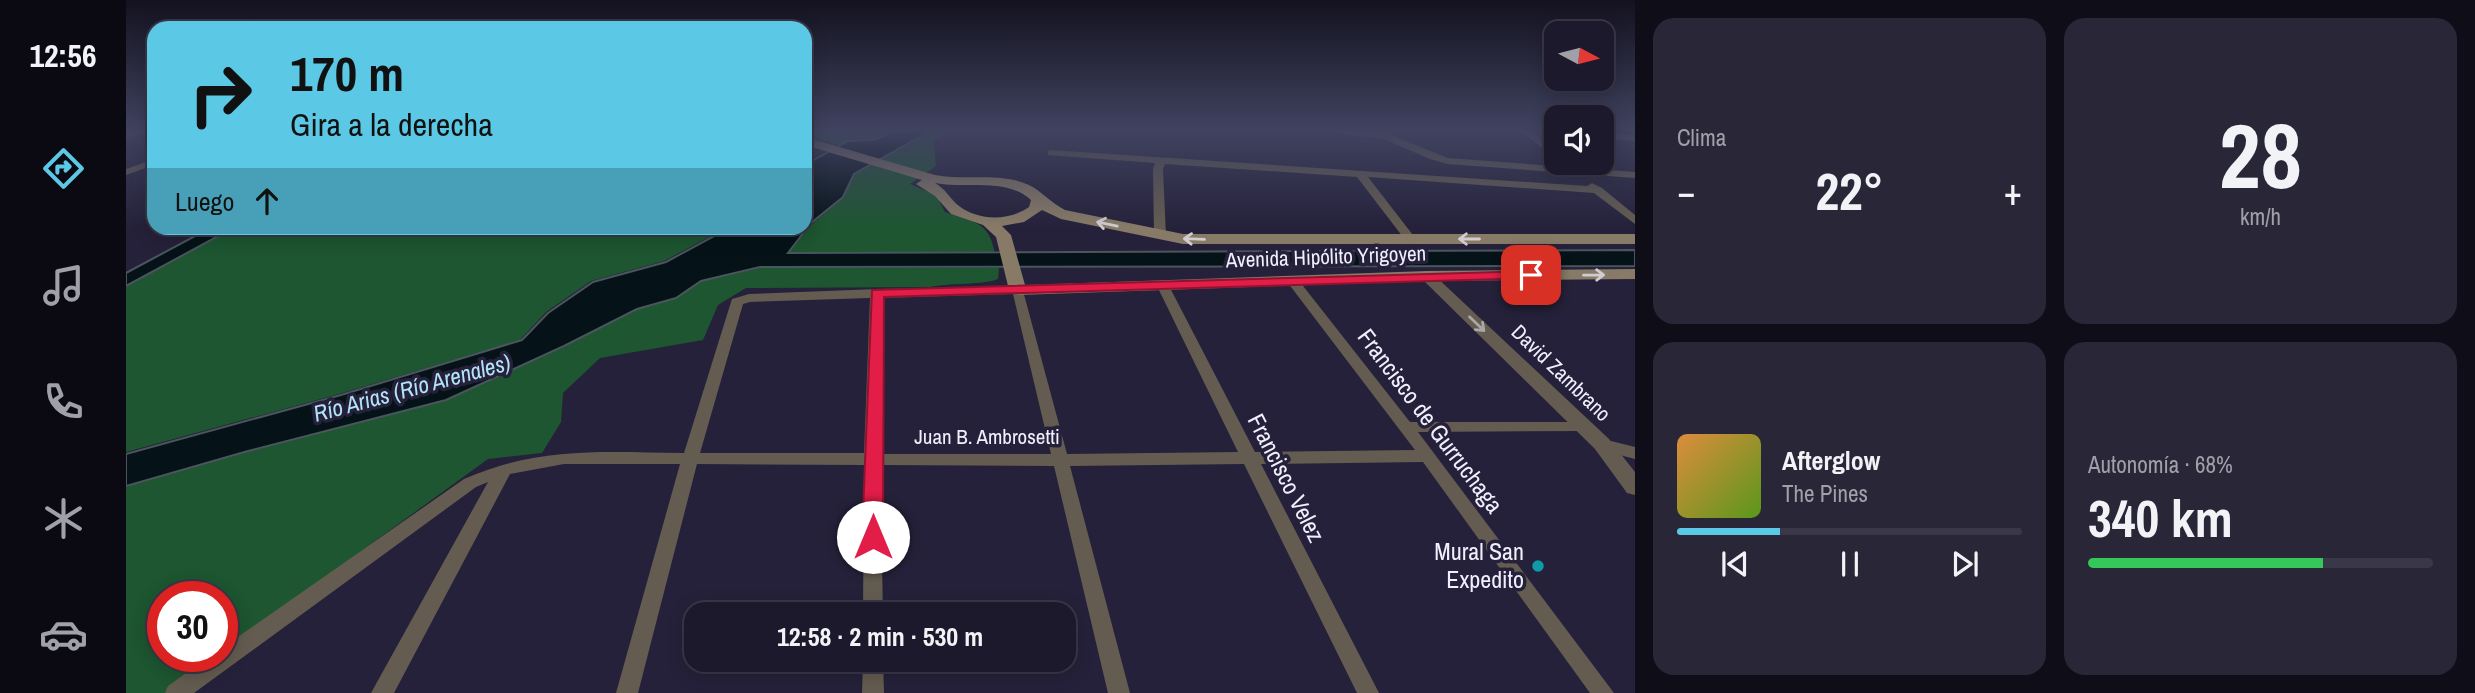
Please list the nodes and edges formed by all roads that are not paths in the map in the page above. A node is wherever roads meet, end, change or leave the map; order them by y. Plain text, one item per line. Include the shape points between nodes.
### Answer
1 (861, 163) edge
2 (873, 163) edge
3 (1160, 163) edge
4 (1194, 163) edge
5 (1495, 163) edge
6 (147, 164) edge
7 (1544, 166) edge
8 (126, 172) edge
9 (1614, 172) edge
10 (1361, 175) junction
11 (1578, 175) edge
12 (1635, 175) edge
13 (930, 182) junction
14 (969, 183) junction
15 (1598, 190) junction
16 (947, 199) junction
17 (1038, 200) junction
18 (1017, 219) junction
19 (987, 221) junction
20 (1635, 221) edge
21 (1160, 236) junction
22 (1004, 239) junction
23 (1410, 239) junction
24 (1635, 239) edge
25 (1635, 274) edge
26 (1427, 276) junction
27 (1292, 281) junction
28 (1016, 283) junction
29 (1162, 284) junction
30 (877, 293) junction
31 (1583, 426) junction
32 (1406, 427) junction
33 (1602, 444) junction
34 (1635, 453) edge
35 (1428, 456) junction
36 (1247, 457) junction
37 (690, 459) junction
38 (872, 460) junction
39 (1060, 460) junction
40 (504, 469) junction
41 (1635, 486) edge
42 (873, 602) edge
43 (873, 672) edge
44 (176, 693) edge
45 (382, 693) edge
46 (627, 693) edge
47 (873, 693) edge
48 (1119, 693) edge
49 (1368, 693) edge
50 (1603, 693) edge

1 - 13 main road
2 - 13 main road
3 - 21 street
4 - 10 street
5 - 7 street
6 - 8 street
9 - 12 street
10 - 15 street
10 - 23 street
11 - 15 street
13 - 14 main road
13 - 16 main road
14 - 16 main road via 953,189
14 - 17 main road, Avenida Hipólito Yrigoyen via 1006,182
15 - 20 street
16 - 19 main road via 958,213
17 - 18 main road via 1032,213
21 -> 17 main road, Avenida Hipólito Yrigoyen via 1060,214
18 - 19 main road
18 - 22 main road
19 - 22 main road
23 -> 21 main road, Avenida Hipólito Yrigoyen via 1199,240
22 - 28 main road
24 -> 23 main road, Avenida Hipólito Yrigoyen
26 -> 25 main road, Avenida Hipólito Yrigoyen
26 - 27 main road, Avenida Hipólito Yrigoyen
26 -> 31 street, David Zambrano
27 - 29 main road, Avenida Hipólito Yrigoyen
27 - 32 street, Francisco de Gurruchaga
28 - 29 main road, Avenida Hipólito Yrigoyen
28 - 30 street
28 - 39 street
29 - 36 street, Francisco Velez
30 - 37 street via 737,302
30 - 38 street
31 - 32 street
31 - 33 street, David Zambrano
32 - 35 street, Francisco de Gurruchaga
33 - 34 street
33 - 41 street, David Zambrano
35 - 36 street, Juan B. Ambrosetti
35 - 50 street, Francisco de Gurruchaga
36 - 39 street, Juan B. Ambrosetti
36 - 49 street, Francisco Velez
37 - 38 street, Juan B. Ambrosetti
37 - 40 street, Juan B. Ambrosetti via 564,458
37 - 46 street
38 - 39 street, Juan B. Ambrosetti
38 - 42 street
39 - 48 street
40 - 44 street, Juan B. Ambrosetti via 470,483
40 - 45 street
43 - 47 street

